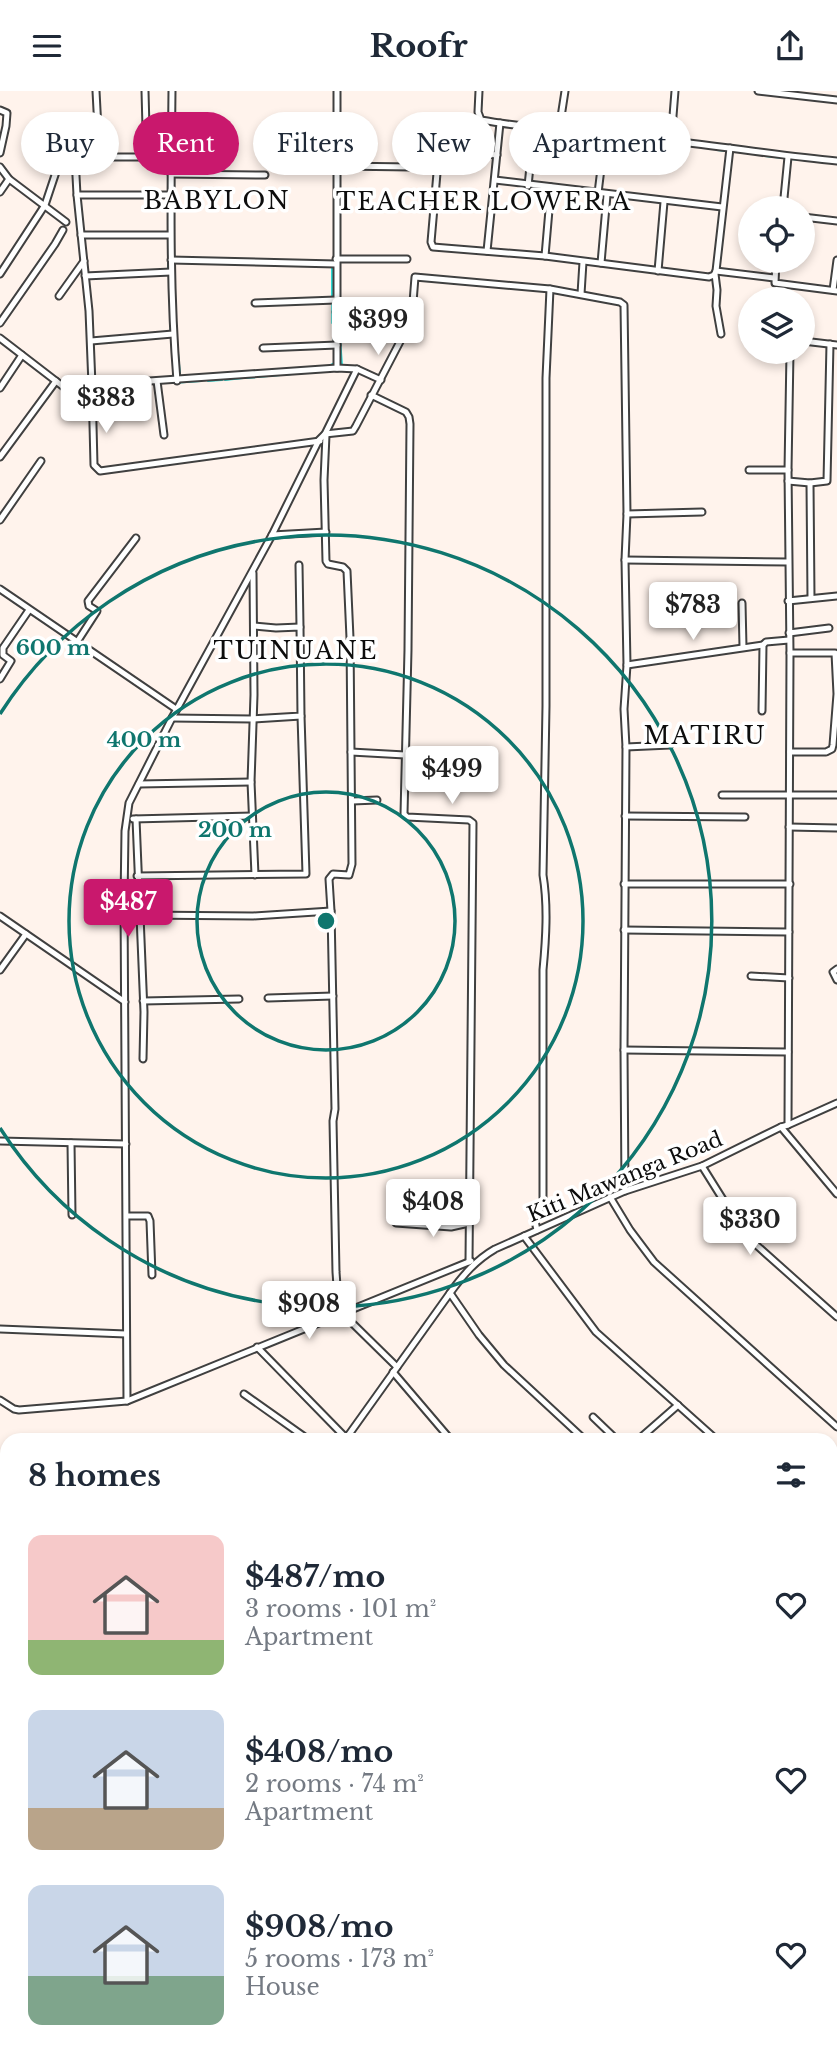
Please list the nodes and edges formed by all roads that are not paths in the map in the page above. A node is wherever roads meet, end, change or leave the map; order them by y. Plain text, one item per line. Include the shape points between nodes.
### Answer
1 (96, 91) edge
2 (145, 91) edge
3 (172, 91) edge
4 (337, 91) edge
5 (479, 91) edge
6 (565, 91) edge
7 (674, 91) edge
8 (758, 91) edge
9 (837, 100) edge
10 (0, 110) edge
11 (97, 112) edge
12 (146, 112) edge
13 (172, 112) edge
14 (337, 112) edge
15 (562, 112) edge
16 (672, 112) edge
17 (500, 123) junction
18 (509, 124) edge
19 (691, 143) edge
20 (730, 148) junction
21 (0, 153) edge
22 (497, 155) junction
23 (788, 157) junction
24 (837, 160) edge
25 (0, 167) edge
26 (55, 175) edge
27 (76, 175) edge
28 (171, 175) edge
29 (338, 175) edge
30 (529, 175) edge
31 (600, 175) edge
32 (9, 179) junction
33 (495, 180) junction
34 (528, 185) junction
35 (551, 187) junction
36 (0, 192) edge
37 (598, 193) junction
38 (77, 195) junction
39 (171, 195) junction
40 (607, 195) junction
41 (784, 196) edge
42 (664, 202) junction
43 (45, 205) junction
44 (722, 207) junction
45 (815, 218) edge
46 (837, 221) edge
47 (66, 222) dead end
48 (62, 230) dead end
49 (81, 235) junction
50 (170, 235) junction
51 (487, 251) junction
52 (545, 256) junction
53 (407, 259) dead end
54 (171, 260) junction
55 (837, 260) edge
56 (84, 261) junction
57 (336, 262) junction
58 (583, 262) junction
59 (601, 263) junction
60 (659, 271) junction
61 (171, 272) junction
62 (716, 273) junction
63 (775, 273) edge
64 (0, 274) edge
65 (85, 276) junction
66 (774, 278) junction
67 (550, 289) junction
68 (835, 291) edge
69 (581, 294) junction
70 (59, 296) dead end
71 (336, 300) junction
72 (255, 303) dead end
73 (336, 312) junction
74 (412, 315) junction
75 (0, 323) edge
76 (173, 334) junction
77 (721, 334) dead end
78 (0, 338) edge
79 (91, 341) junction
80 (815, 342) edge
81 (834, 344) edge
82 (337, 345) junction
83 (263, 348) dead end
84 (22, 355) junction
85 (790, 364) edge
86 (337, 368) junction
87 (357, 369) junction
88 (381, 380) junction
89 (56, 381) junction
90 (158, 381) junction
91 (177, 381) junction
92 (92, 385) junction
93 (0, 388) edge
94 (371, 395) junction
95 (91, 408) junction
96 (164, 435) dead end
97 (325, 435) junction
98 (322, 442) junction
99 (0, 457) edge
100 (41, 461) dead end
101 (749, 470) dead end
102 (788, 470) junction
103 (788, 481) junction
104 (810, 483) junction
105 (702, 512) dead end
106 (627, 513) junction
107 (0, 520) edge
108 (326, 532) junction
109 (272, 535) junction
110 (136, 538) dead end
111 (625, 559) junction
112 (788, 562) junction
113 (299, 565) dead end
114 (253, 569) junction
115 (0, 589) edge
116 (837, 596) edge
117 (811, 598) junction
118 (788, 601) junction
119 (742, 603) dead end
120 (29, 610) junction
121 (254, 626) junction
122 (300, 627) junction
123 (829, 628) dead end
124 (789, 633) junction
125 (789, 641) junction
126 (77, 642) junction
127 (763, 645) junction
128 (743, 647) junction
129 (790, 653) junction
130 (627, 665) junction
131 (0, 680) edge
132 (176, 709) junction
133 (762, 711) dead end
134 (301, 716) junction
135 (172, 718) junction
136 (252, 719) junction
137 (670, 745) dead end
138 (626, 747) junction
139 (351, 752) junction
140 (790, 752) junction
141 (405, 755) junction
142 (251, 782) junction
143 (139, 784) junction
144 (789, 794) junction
145 (722, 795) dead end
146 (837, 795) edge
147 (377, 800) dead end
148 (352, 801) junction
149 (252, 816) junction
150 (625, 816) junction
151 (745, 817) dead end
152 (127, 818) junction
153 (136, 819) junction
154 (789, 827) junction
155 (837, 828) edge
156 (255, 875) junction
157 (137, 876) junction
158 (624, 884) junction
159 (790, 884) junction
160 (331, 911) junction
161 (140, 915) junction
162 (0, 916) edge
163 (624, 930) junction
164 (789, 932) junction
165 (26, 934) junction
166 (837, 969) edge
167 (0, 970) edge
168 (751, 976) dead end
169 (789, 978) junction
170 (837, 980) edge
171 (333, 996) junction
172 (239, 999) dead end
173 (268, 999) dead end
174 (143, 1001) junction
175 (125, 1002) junction
176 (624, 1050) junction
177 (788, 1052) junction
178 (143, 1059) dead end
179 (837, 1103) edge
180 (788, 1125) junction
181 (781, 1126) junction
182 (0, 1141) edge
183 (71, 1143) junction
184 (126, 1144) junction
185 (702, 1166) junction
186 (625, 1191) junction
187 (837, 1194) edge
188 (610, 1197) junction
189 (72, 1215) dead end
190 (127, 1216) junction
191 (396, 1223) dead end
192 (469, 1223) junction
193 (537, 1230) junction
194 (524, 1236) junction
195 (482, 1257) junction
196 (469, 1262) junction
197 (152, 1275) dead end
198 (450, 1293) junction
199 (341, 1314) junction
200 (837, 1317) edge
201 (0, 1329) edge
202 (126, 1334) junction
203 (257, 1347) junction
204 (395, 1370) junction
205 (244, 1394) dead end
206 (0, 1400) edge
207 (127, 1401) junction
208 (678, 1405) junction
209 (593, 1417) dead end
210 (837, 1427) edge
211 (299, 1433) edge
212 (339, 1433) edge
213 (349, 1433) edge
214 (446, 1433) edge
215 (577, 1433) edge
216 (610, 1433) edge
217 (646, 1433) edge
218 (709, 1433) edge

1 - 11 street
2 - 12 street
3 - 13 street
4 - 14 street
5 - 17 street via 481,120
6 - 15 street
7 - 16 street
8 - 9 street
10 - 21 street via 6,113 6,126
17 - 18 street
17 - 22 street
19 - 20 street
20 - 23 street
20 - 44 street
22 - 33 street
22 - 51 street via 443,149 438,158 431,245
23 - 24 street
23 - 41 street
25 - 32 street
26 - 43 street
27 - 38 street
28 - 39 street
29 - 57 street
30 - 34 street
31 - 37 street
32 - 36 street
32 - 43 street
33 - 34 street
33 - 51 street
34 - 35 street
35 - 37 street
35 - 52 street
37 - 40 street
38 - 39 street
38 - 49 street
39 - 50 street
40 - 42 street
40 - 59 street
42 - 44 street
42 - 60 street
43 - 47 street
43 - 64 street
44 - 62 street
45 - 46 street
48 - 75 street
49 - 50 street
49 - 56 street
50 - 54 street
51 - 52 street
52 - 58 street
53 - 57 street
54 - 57 street
54 - 61 street
55 - 68 street
56 - 65 street
56 - 70 street
57 - 71 street
58 - 59 street
58 - 69 street
59 - 60 street
60 - 62 street via 709,277
61 - 65 street
61 - 76 street
62 - 66 street
62 - 77 street
63 - 66 street
65 - 79 street
66 - 68 street via 777,285
67 - 69 street
67 - 74 street via 417,276
67 - 193 street via 543,1201 535,1221
69 - 106 street via 624,305
71 - 72 street
71 - 73 street
73 - 74 street
73 - 82 street
74 - 88 street
76 - 79 street
76 - 91 street
78 - 84 street
79 - 92 street
80 - 81 street
81 - 104 street via 827,481
82 - 83 street
82 - 86 street
84 - 89 street
84 - 93 street
85 - 102 street
86 - 87 street
86 - 91 street
87 - 88 street
87 - 97 street
88 - 94 street
89 - 95 street
89 - 99 street
90 - 91 street
90 - 92 street
90 - 96 street
92 - 95 street
94 - 97 street via 353,431
94 - 141 street via 406,412 410,425
95 - 98 street via 94,465 100,471
97 - 98 street
98 - 108 street
98 - 109 street
100 - 107 street
101 - 102 street
102 - 103 street
103 - 104 street
103 - 112 street
104 - 117 street
105 - 106 street
106 - 111 street
108 - 109 street
108 - 139 street via 326,561 347,573
109 - 114 street
110 - 126 street via 88,601 97,611
111 - 112 street
111 - 130 street
112 - 118 street
113 - 122 street
114 - 121 street
114 - 132 street
115 - 120 street
116 - 117 street
117 - 118 street
118 - 124 street
119 - 128 street
120 - 126 street
120 - 131 street via 3,648 3,655 11,661
121 - 122 street
121 - 136 street
122 - 134 street
123 - 124 street
124 - 125 street
125 - 127 street
125 - 129 street
126 - 132 street
127 - 128 street
127 - 133 street
128 - 130 street
129 - 140 street
129 - 140 street via 835,653 837,694 832,749
130 - 138 street
132 - 135 street
134 - 136 street
134 - 156 street via 306,874
135 - 136 street
135 - 143 street
136 - 142 street
137 - 138 street
138 - 150 street
139 - 141 street
139 - 148 street
140 - 144 street
141 - 192 street via 405,816 472,823
142 - 143 street
142 - 149 street
143 - 152 street
144 - 145 street
144 - 146 street
144 - 154 street
147 - 148 street
148 - 160 street via 352,864 349,874 333,874 328,879
149 - 153 street
149 - 156 street
150 - 151 street
150 - 158 street
152 - 153 street
152 - 175 street
153 - 157 street
154 - 155 street
154 - 159 street
156 - 157 street
157 - 161 street
158 - 159 street
158 - 163 street
159 - 164 street
160 - 161 street
160 - 171 street
161 - 174 street
162 - 165 street
163 - 164 street
163 - 176 street
164 - 169 street
165 - 167 street
165 - 175 street
166 - 170 street via 833,972
168 - 169 street
169 - 177 street
171 - 173 street
171 - 199 street
172 - 174 street
174 - 178 street
175 - 184 street
176 - 177 street
176 - 186 street
177 - 180 street
179 - 180 street, Kiti Mawanga Road
180 - 181 street, Kiti Mawanga Road
181 - 185 street, Kiti Mawanga Road
181 - 187 street
182 - 183 street
183 - 184 street
183 - 189 street
184 - 190 street
185 - 186 street, Kiti Mawanga Road
185 - 200 street via 754,1243
186 - 188 street, Kiti Mawanga Road
188 - 193 street, Kiti Mawanga Road
188 - 210 street via 654,1262
190 - 197 street via 148,1216
190 - 202 street
191 - 192 street via 451,1227
192 - 196 street
193 - 194 street, Kiti Mawanga Road
194 - 195 street, Kiti Mawanga Road
194 - 208 street via 596,1332
195 - 196 street
195 - 198 street, Kiti Mawanga Road
196 - 199 street
198 - 204 street, Kiti Mawanga Road
198 - 215 street via 504,1366
199 - 203 street
199 - 204 street
201 - 202 street
202 - 207 street
203 - 207 street
203 - 212 street
204 - 213 street, Kiti Mawanga Road
204 - 214 street
205 - 211 street
206 - 207 street via 19,1410
208 - 217 street
208 - 218 street
209 - 216 street

